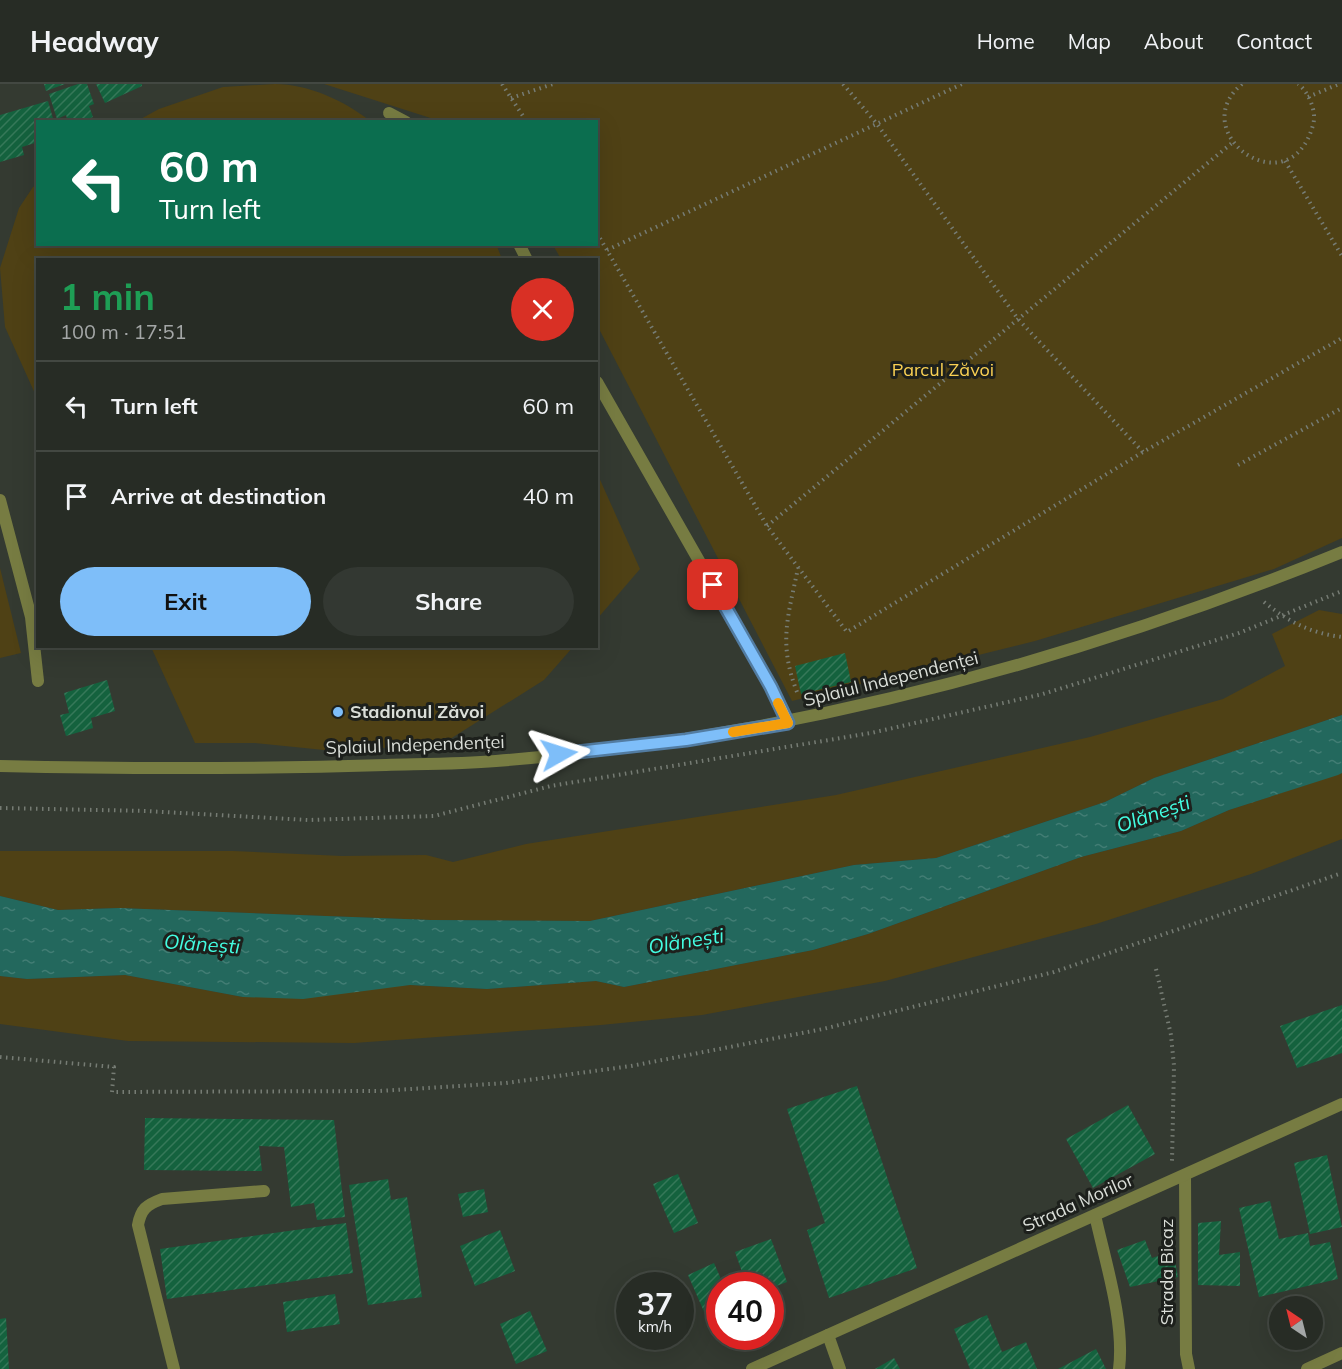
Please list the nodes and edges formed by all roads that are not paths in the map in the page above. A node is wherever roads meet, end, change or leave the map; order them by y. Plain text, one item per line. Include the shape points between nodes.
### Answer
1 (389, 112) dead end
2 (403, 120) edge
3 (598, 384) edge
4 (0, 500) edge
5 (1342, 552) edge
6 (38, 681) dead end
7 (788, 723) junction
8 (0, 766) edge
9 (1342, 1104) edge
10 (1185, 1175) junction
11 (264, 1191) dead end
12 (1095, 1215) junction
13 (828, 1335) junction
14 (1342, 1353) edge
15 (174, 1369) edge
16 (752, 1369) edge
17 (840, 1369) edge
18 (1119, 1369) edge
19 (1189, 1369) edge
20 (1307, 1369) edge

1 - 2 street
3 - 7 street
4 - 6 street via 31,617
5 - 7 street, Splaiul Independenței via 1250,590 1111,637 1000,670
7 - 8 street, Splaiul Independenței via 686,740 495,761 300,768
9 - 10 street, Strada Morilor
10 - 12 street, Strada Morilor
10 - 19 street, Strada Bicaz
11 - 15 street via 162,1200 141,1211 138,1225
12 - 13 street, Strada Morilor
12 - 18 street via 1116,1317
13 - 16 street, Strada Morilor
13 - 17 street
14 - 20 street

